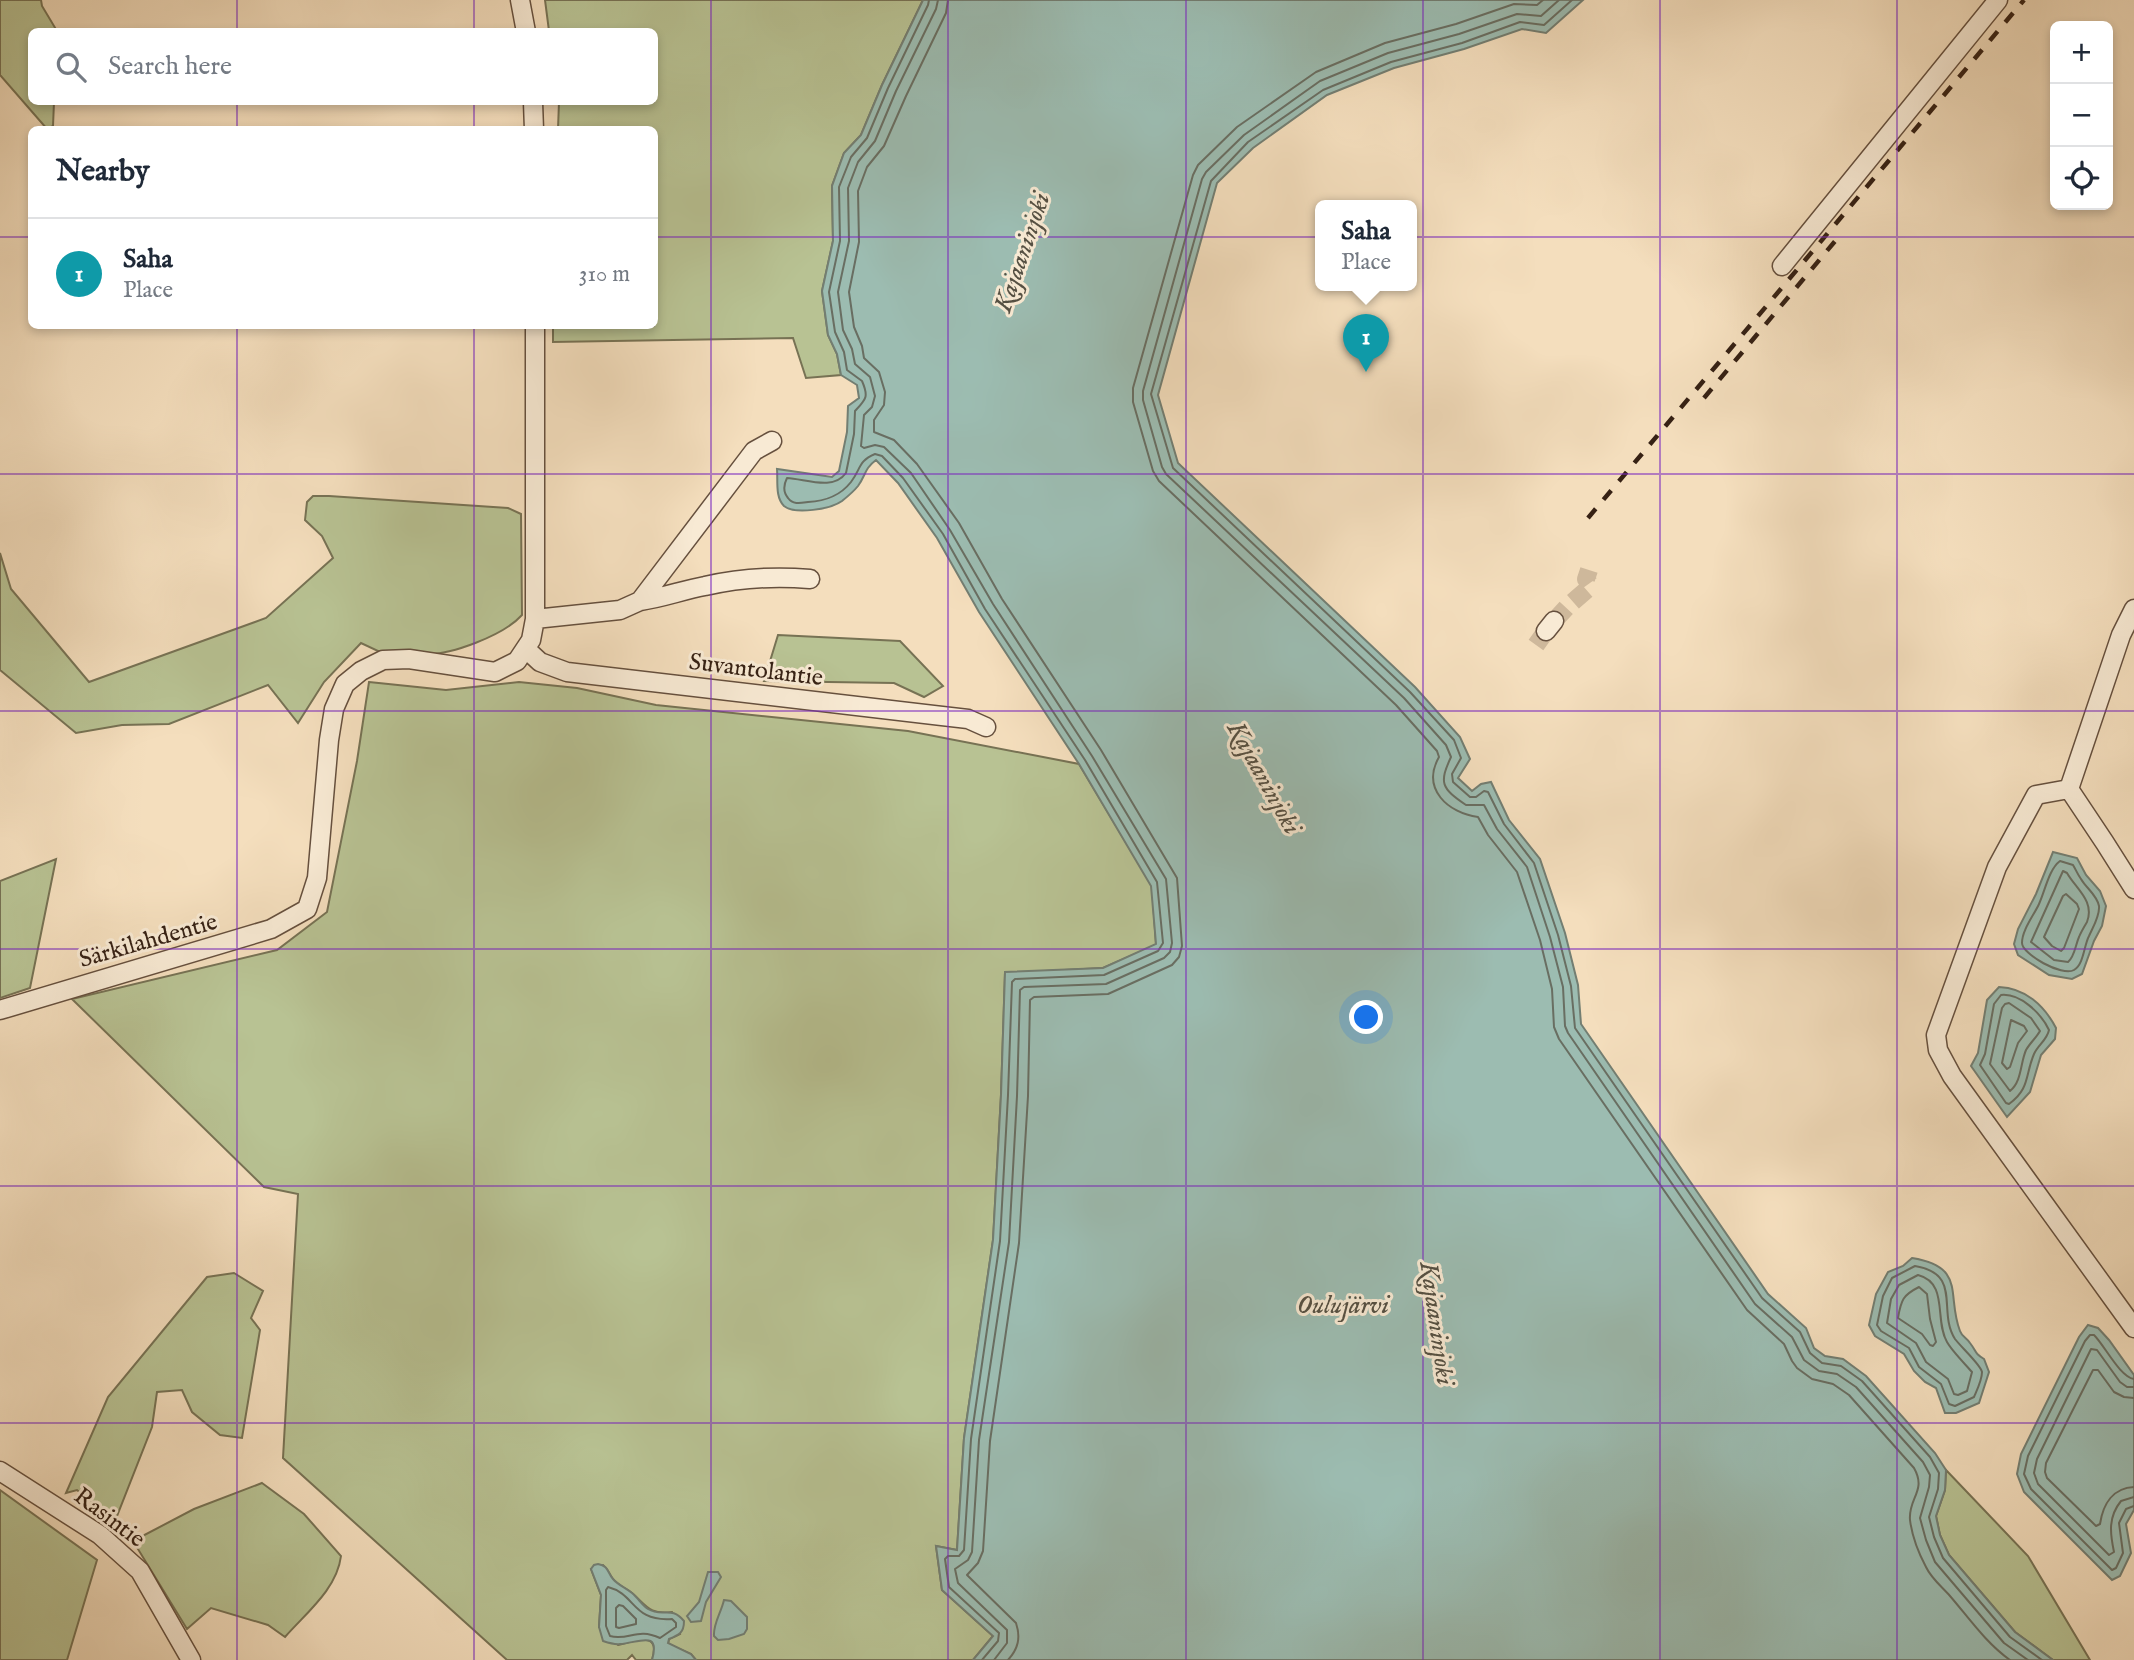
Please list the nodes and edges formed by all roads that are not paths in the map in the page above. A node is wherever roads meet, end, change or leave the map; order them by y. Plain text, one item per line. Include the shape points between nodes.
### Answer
1 (520, 0) edge
2 (1998, 0) edge
3 (525, 28) edge
4 (533, 105) edge
5 (534, 126) edge
6 (1782, 266) dead end
7 (536, 329) edge
8 (772, 441) dead end
9 (810, 579) dead end
10 (640, 601) junction
11 (2134, 609) edge
12 (535, 619) junction
13 (526, 649) junction
14 (986, 727) dead end
15 (2069, 789) junction
16 (2134, 889) edge
17 (0, 1010) edge
18 (2134, 1328) edge
19 (0, 1471) edge
20 (191, 1660) edge

1 - 3 street
2 - 6 street
4 - 5 street
7 - 12 street
8 - 10 street via 754,451
9 - 10 street via 747,579
10 - 12 street via 620,610
11 - 15 street via 2120,635
12 - 13 street
13 - 14 street, Suvantolantie via 540,662 567,672 968,719
13 - 17 street, Särkilahdentie via 517,661 495,672 409,659 383,660 345,684 334,709 317,878 307,909 271,929
15 - 16 street
15 - 18 street via 2036,795 2003,855 1936,1035 1938,1050 1952,1076
19 - 20 street, Rasintie via 100,1535 140,1571

